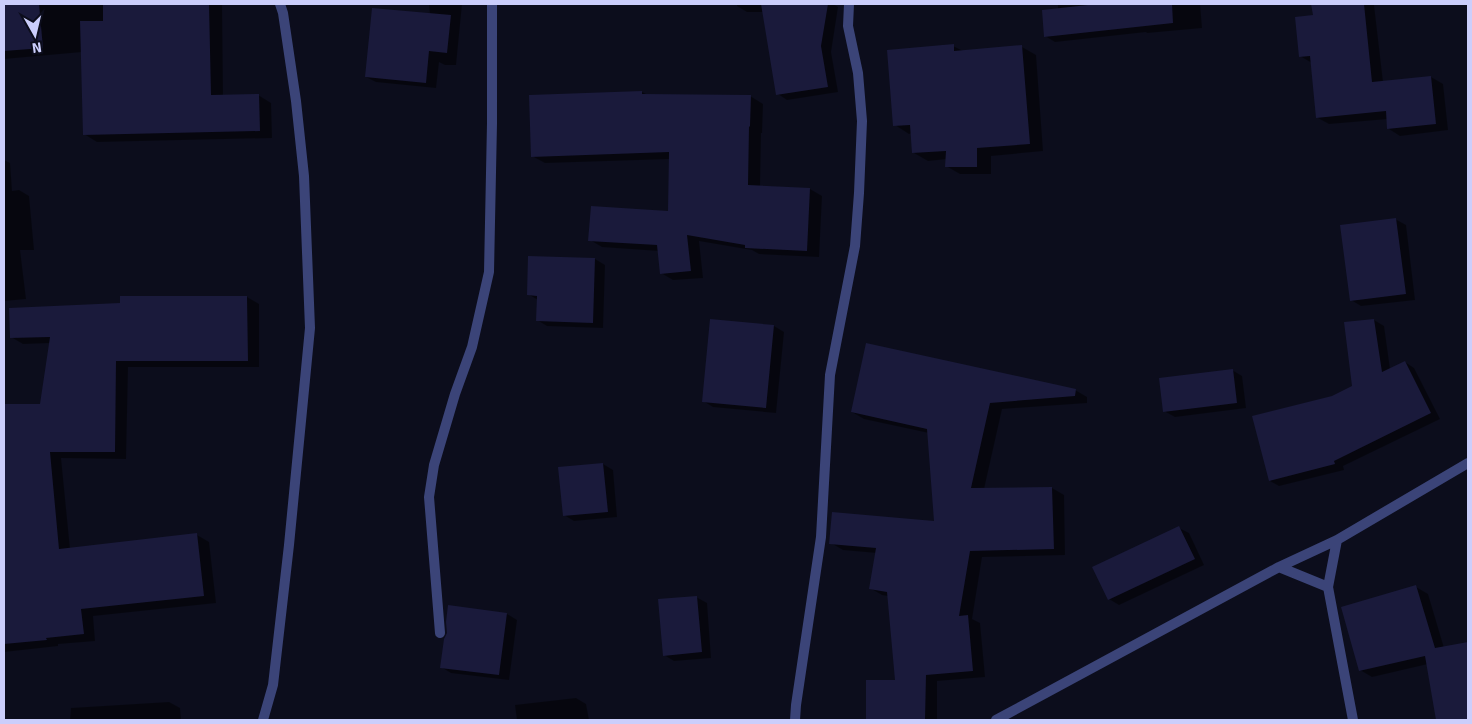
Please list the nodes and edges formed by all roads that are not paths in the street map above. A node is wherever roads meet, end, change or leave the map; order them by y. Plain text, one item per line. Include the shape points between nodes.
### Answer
1 (280, 4) edge
2 (492, 4) edge
3 (850, 4) edge
4 (1468, 463) edge
5 (1337, 540) junction
6 (1279, 567) junction
7 (1328, 587) junction
8 (440, 633) dead end
9 (263, 720) edge
10 (795, 720) edge
11 (996, 720) edge
12 (1353, 720) edge

1 - 9 street via 304,176 310,328 273,685
2 - 8 street via 489,272 472,346 434,465 429,497
3 - 10 street via 848,26 858,72 862,121 855,246 830,375 821,537
4 - 5 street
5 - 6 street
5 - 7 street
6 - 7 street
6 - 11 street
7 - 12 street

